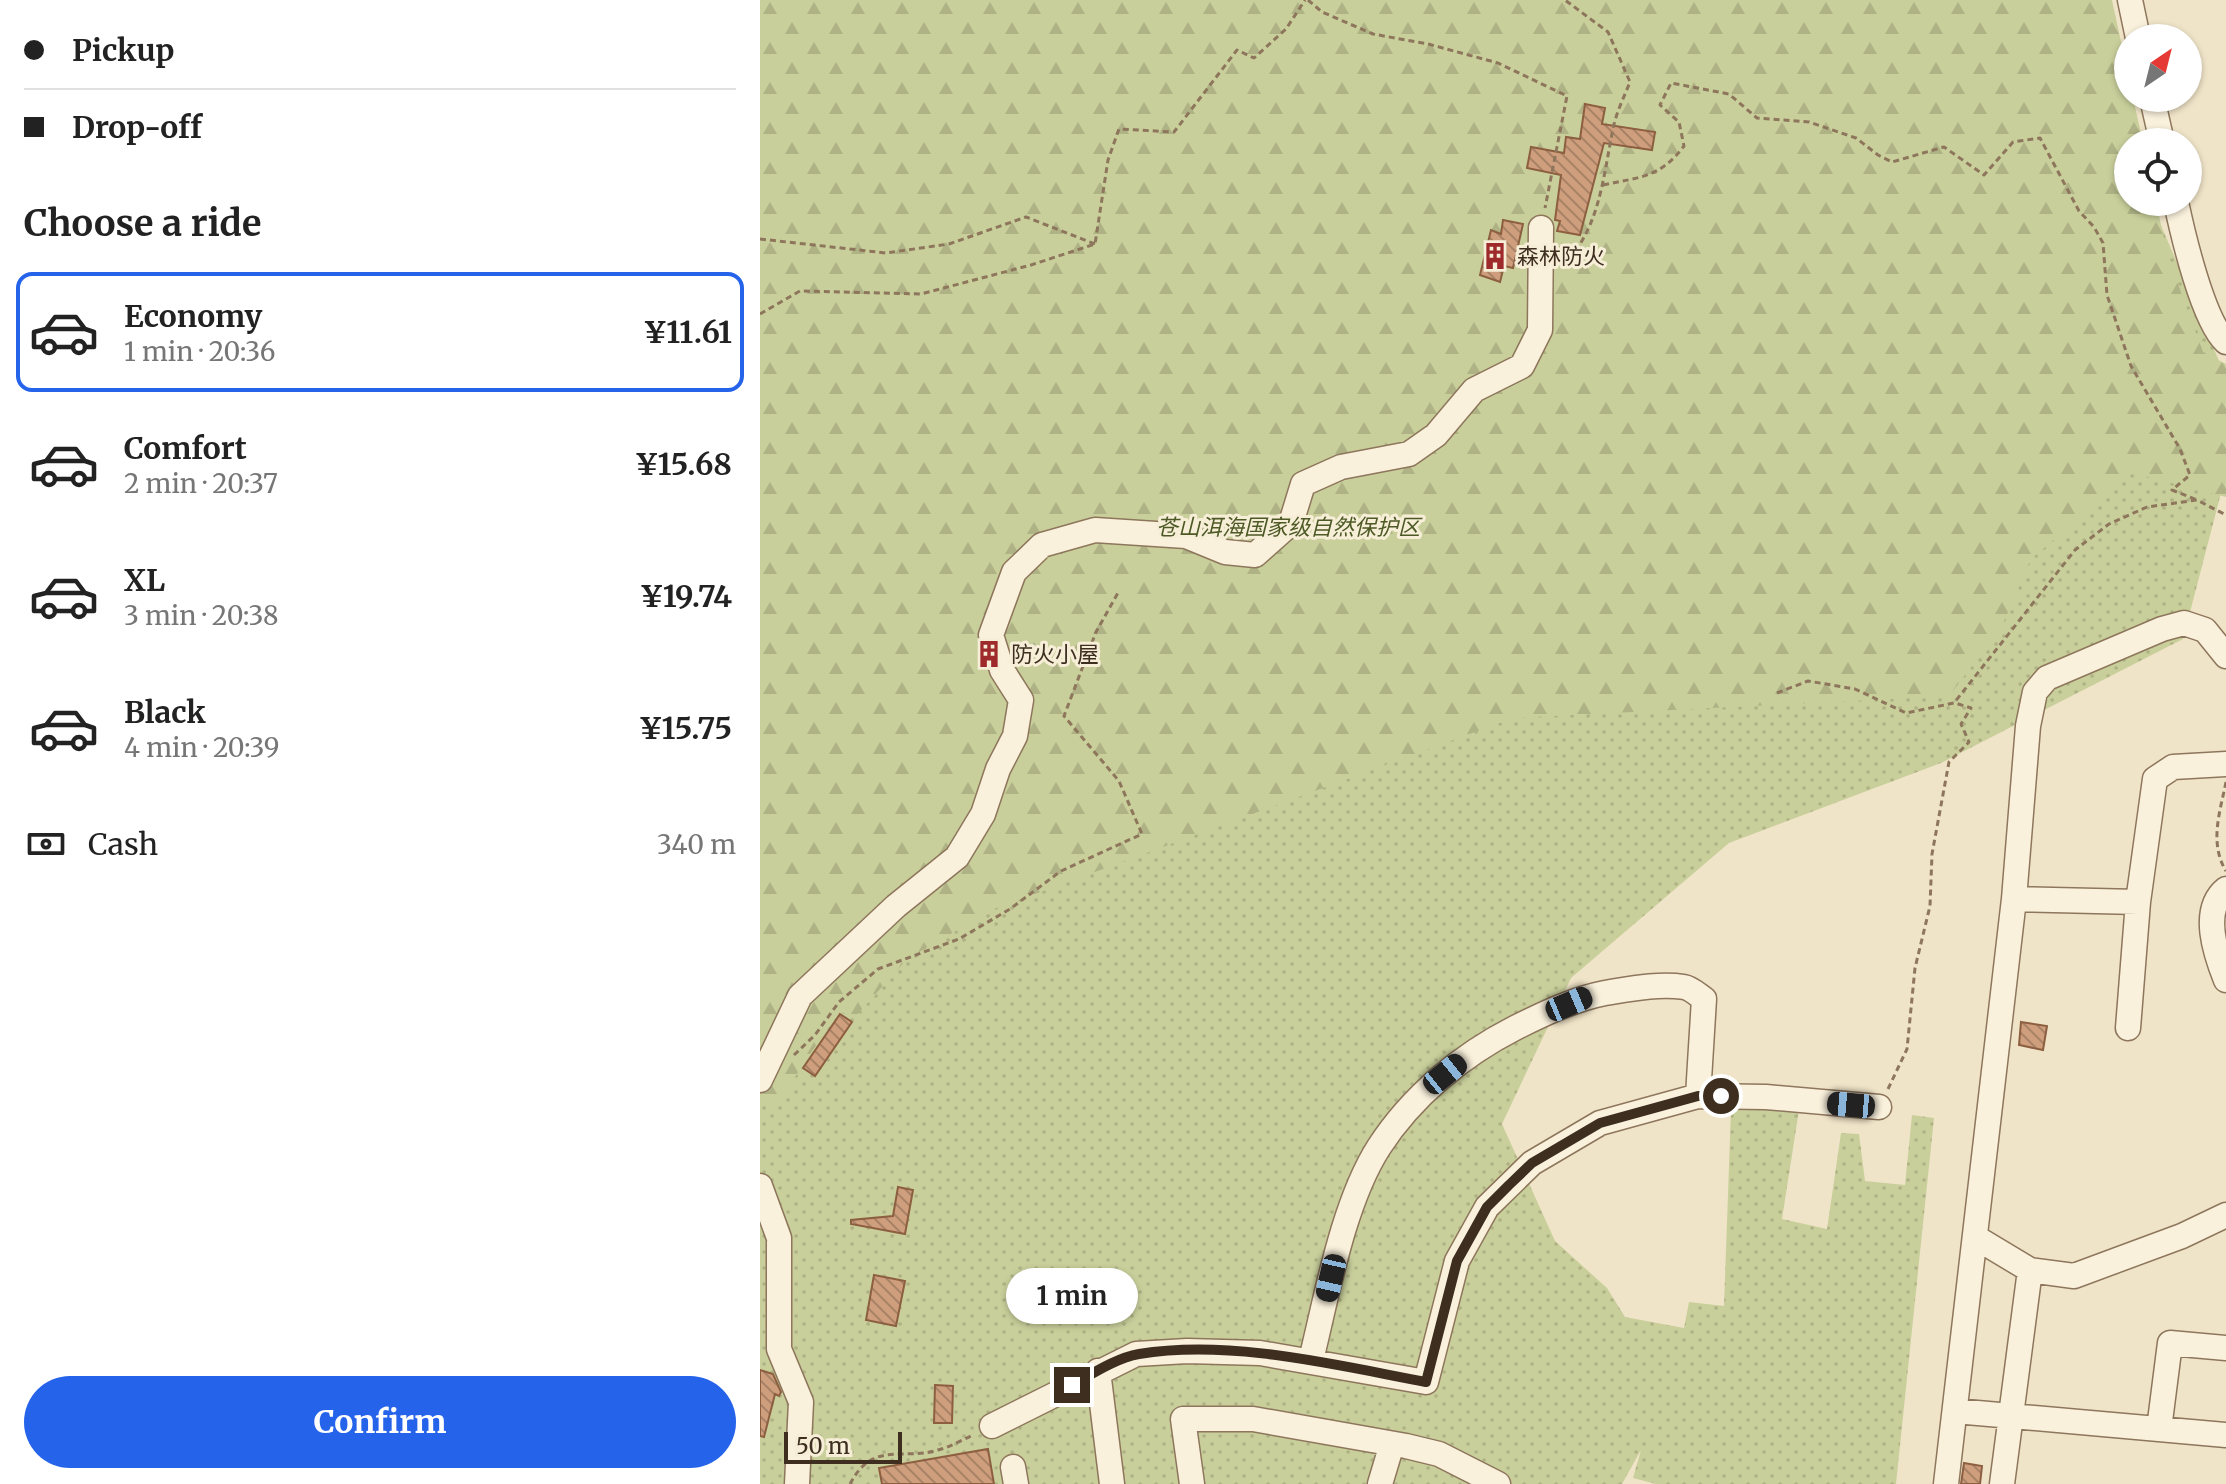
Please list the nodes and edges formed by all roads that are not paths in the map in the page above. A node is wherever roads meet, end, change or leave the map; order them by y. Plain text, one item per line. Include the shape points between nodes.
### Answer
1 (2130, 0) edge
2 (2135, 24) edge
3 (2179, 216) edge
4 (1541, 228) road end
5 (2226, 342) edge
6 (2226, 656) edge
7 (2226, 764) edge
8 (2226, 889) edge
9 (2014, 899) junction
10 (2138, 902) junction
11 (2226, 980) edge
12 (2128, 1028) dead end
13 (760, 1080) edge
14 (1698, 1096) junction
15 (1879, 1107) road end
16 (760, 1186) edge
17 (2226, 1215) edge
18 (1975, 1237) junction
19 (2030, 1270) junction
20 (2226, 1348) edge
21 (1311, 1360) junction
22 (1098, 1371) junction
23 (1955, 1411) junction
24 (2012, 1416) junction
25 (992, 1426) road end
26 (2159, 1429) junction
27 (2226, 1435) edge
28 (1392, 1444) junction
29 (797, 1484) edge
30 (1112, 1484) edge
31 (1192, 1484) edge
32 (1380, 1484) edge
33 (1498, 1484) edge
34 (1946, 1484) edge
35 (2002, 1484) edge

1 - 2 street
3 - 5 street via 2213,324
4 - 13 street via 1540,330 1522,366 1474,390 1436,435 1409,454 1341,467 1303,484 1291,523 1255,555 1225,552 1186,536 1095,530 1042,545 1014,572 991,635 1002,670 1021,700 1015,736 983,814 957,857 800,996
6 - 9 street via 2205,630 2184,623 2047,678 2035,692 2028,726
7 - 10 street via 2173,767 2155,779
8 - 11 street via 2213,917 2214,949
9 - 10 street
9 - 18 street
10 - 12 street
14 - 15 street
14 - 21 street via 1600,1123 1532,1163 1487,1207 1457,1261 1426,1382
14 - 21 street via 1704,999 1687,987 1589,996 1480,1046 1445,1074 1379,1147 1338,1250
16 - 29 street via 779,1238 779,1349 801,1402
17 - 19 street via 2074,1276
18 - 19 street
18 - 23 street
19 - 24 street
20 - 26 street via 2170,1343
21 - 22 street via 1187,1351 1136,1354
22 - 25 street
22 - 30 street
23 - 24 street
23 - 34 street
24 - 26 street
24 - 35 street
26 - 27 street
28 - 31 street via 1253,1419 1183,1419
28 - 32 street
28 - 33 street via 1439,1454

